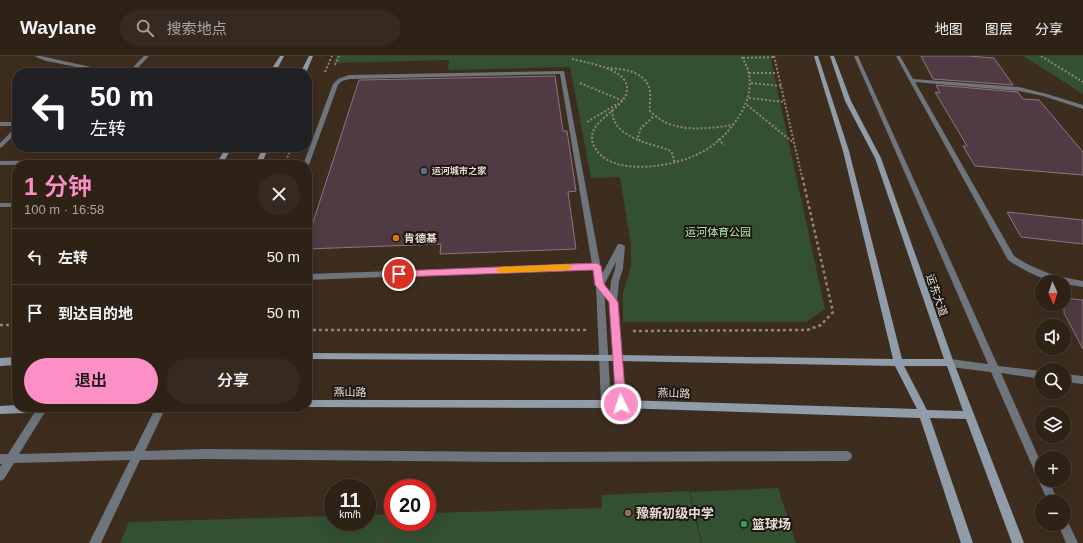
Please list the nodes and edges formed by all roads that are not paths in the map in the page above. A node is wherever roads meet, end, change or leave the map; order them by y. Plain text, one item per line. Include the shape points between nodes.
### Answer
1 (37, 56) edge
2 (147, 56) edge
3 (282, 56) edge
4 (311, 56) edge
5 (816, 56) edge
6 (832, 56) edge
7 (856, 56) edge
8 (898, 56) edge
9 (85, 68) edge
10 (135, 68) edge
11 (275, 68) edge
12 (305, 68) edge
13 (911, 80) junction
14 (1083, 107) edge
15 (0, 124) edge
16 (12, 124) edge
17 (12, 134) edge
18 (0, 146) edge
19 (312, 149) edge
20 (0, 163) edge
21 (12, 163) edge
22 (0, 205) edge
23 (12, 205) edge
24 (597, 266) junction
25 (312, 277) edge
26 (1083, 284) edge
27 (600, 285) junction
28 (613, 302) junction
29 (312, 356) edge
30 (604, 358) junction
31 (617, 358) junction
32 (12, 361) edge
33 (0, 362) edge
34 (898, 362) junction
35 (950, 363) junction
36 (994, 369) junction
37 (1035, 374) edge
38 (1071, 379) edge
39 (1083, 380) edge
40 (312, 404) edge
41 (606, 404) junction
42 (621, 404) junction
43 (0, 410) edge
44 (12, 410) edge
45 (40, 412) edge
46 (159, 412) edge
47 (923, 412) junction
48 (969, 415) junction
49 (137, 456) junction
50 (847, 456) dead end
51 (0, 459) edge
52 (11, 459) junction
53 (1035, 460) edge
54 (0, 476) edge
55 (1066, 531) edge
56 (95, 543) edge
57 (967, 543) edge
58 (1018, 543) edge
59 (1072, 543) edge

1 - 9 lane via 44,60
2 - 10 lane
3 - 11 main road
4 - 12 main road
5 - 34 main road via 846,151
6 - 35 main road, 运东大道 via 848,101 878,158
7 - 36 lane
8 - 13 lane
13 - 14 lane via 1019,89 1045,94
13 - 26 lane via 1011,258 1029,270 1060,281
15 - 16 lane
17 - 18 lane
19 - 24 lane via 336,84 349,77 562,72
20 - 21 lane
22 - 23 lane
24 - 25 lane
24 - 27 lane
27 - 28 lane
27 - 28 lane via 621,246
27 - 30 lane
28 - 31 lane
29 - 30 main road
30 - 31 main road
30 - 41 lane
31 - 34 main road
31 - 42 lane
32 - 33 main road
34 - 35 main road
34 - 47 main road
35 - 36 lane
35 - 48 main road, 运东大道
36 - 37 lane
36 - 53 lane
38 - 39 lane
40 - 41 main road, 燕山路
41 - 42 main road, 燕山路
42 - 47 main road, 燕山路
43 - 44 main road
45 - 52 lane
46 - 49 lane
47 - 48 main road, 燕山路
47 - 57 main road
48 - 58 main road, 运东大道
49 - 50 lane
49 - 52 lane
49 - 56 lane
51 - 52 lane
52 - 54 lane
55 - 59 lane

